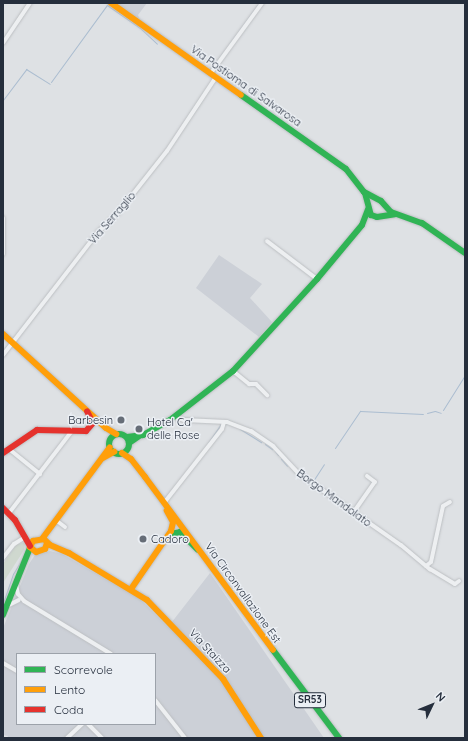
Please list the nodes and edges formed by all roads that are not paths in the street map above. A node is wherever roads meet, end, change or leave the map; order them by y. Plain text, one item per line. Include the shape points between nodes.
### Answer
1 (30, 3) edge
2 (111, 3) edge
3 (262, 3) edge
4 (3, 43) edge
5 (213, 75) junction
6 (364, 192) junction
7 (376, 200) junction
8 (384, 205) junction
9 (368, 208) junction
10 (396, 214) junction
11 (379, 217) junction
12 (3, 218) edge
13 (362, 225) junction
14 (267, 241) dead end
15 (465, 253) edge
16 (3, 254) edge
17 (318, 279) junction
18 (3, 334) edge
19 (13, 342) junction
20 (3, 355) edge
21 (233, 371) junction
22 (267, 395) dead end
23 (85, 408) junction
24 (175, 417) junction
25 (224, 422) junction
26 (72, 431) junction
27 (113, 436) junction
28 (128, 443) junction
29 (9, 449) junction
30 (112, 450) junction
31 (3, 453) edge
32 (122, 453) junction
33 (131, 459) junction
34 (40, 474) junction
35 (367, 476) dead end
36 (158, 494) junction
37 (450, 502) dead end
38 (164, 503) junction
39 (3, 508) edge
40 (353, 513) junction
41 (9, 514) junction
42 (57, 521) junction
43 (65, 526) dead end
44 (170, 534) junction
45 (24, 537) junction
46 (44, 542) junction
47 (32, 549) junction
48 (200, 552) junction
49 (3, 558) edge
50 (426, 566) junction
51 (16, 580) junction
52 (459, 581) dead end
53 (131, 589) junction
54 (11, 593) junction
55 (19, 597) junction
56 (4, 612) edge
57 (109, 653) edge
58 (3, 663) edge
59 (16, 670) edge
60 (156, 701) edge
61 (81, 725) edge
62 (89, 725) edge
63 (67, 738) edge
64 (102, 738) edge
65 (185, 738) edge
66 (261, 738) edge
67 (339, 738) edge

1 - 4 street
2 - 5 street, Via Postioma di Salvarosa
3 - 5 street, Via Serraglio
5 - 6 street, Via Postioma di Salvarosa via 346,169
5 - 19 street, Via Serraglio via 167,151 118,213 98,232
6 - 7 street, Via Postioma di Salvarosa
6 - 9 street, Via Postioma di Salvarosa
7 - 8 street, Via Postioma di Salvarosa
7 - 9 street
8 - 10 street, Via Postioma di Salvarosa
8 - 11 street via 384,211
9 - 11 street via 371,215
9 - 13 street
10 - 11 street, Via Postioma di Salvarosa
10 - 15 street, Via Postioma di Salvarosa via 422,222
11 - 13 street
12 - 16 street
13 - 17 street
14 - 17 street
17 - 21 street
18 - 19 street
19 - 20 street, Via Serraglio
19 - 23 street
21 - 22 street via 249,384 256,384
21 - 24 street
23 - 26 street via 93,423 88,430
23 - 27 street
24 - 25 street, Borgo Mandolato via 184,420
24 - 28 street
25 - 38 street via 222,429
25 - 40 street, Borgo Mandolato via 251,431 273,446 298,473
26 - 29 street via 37,430
26 - 34 street
27 - 28 street
27 - 30 street
28 - 32 street
28 - 33 street
29 - 31 street
29 - 34 street
30 - 32 street
30 - 42 street via 101,459
32 - 33 street
33 - 36 street, Via Circonvallazione Est
34 - 41 street
35 - 40 street via 376,482
36 - 38 street, Via Circonvallazione Est
36 - 44 street via 158,500 173,521
37 - 50 street via 443,506 431,562
38 - 48 street, Via Circonvallazione Est / SR53
39 - 41 street
40 - 50 street, Borgo Mandolato
41 - 45 street
42 - 43 street
42 - 46 street
44 - 48 street via 180,532
44 - 53 street
45 - 46 street, Via Staizza
45 - 47 street
45 - 49 street via 14,544
46 - 47 street
46 - 47 street
46 - 53 street, Via Staizza via 65,551
47 - 51 street
48 - 67 street, Via Circonvallazione Est / SR53
50 - 52 street, Borgo Mandolato via 455,584
51 - 54 street
51 - 55 street
53 - 66 street, Via Staizza via 151,604 220,676
54 - 55 street
54 - 56 street
55 - 56 street
55 - 57 street
58 - 59 street
60 - 65 street
61 - 63 street
62 - 64 street

